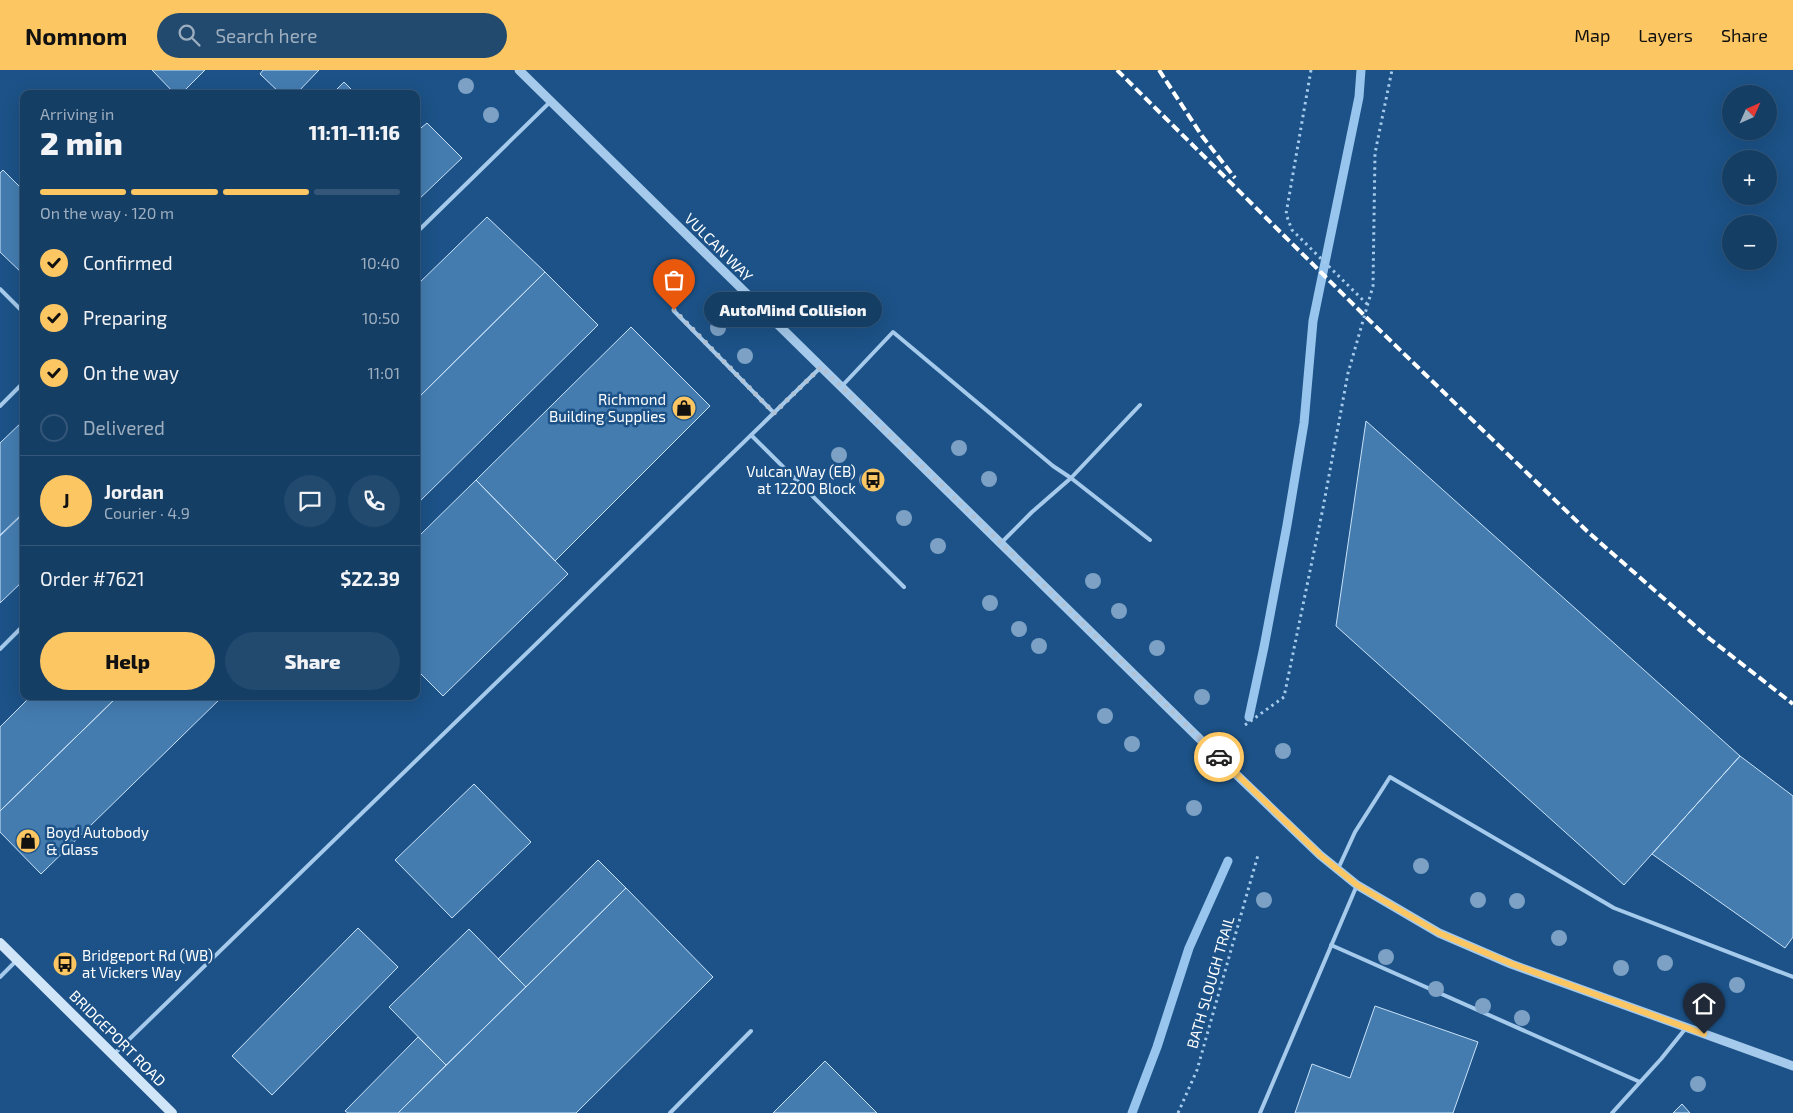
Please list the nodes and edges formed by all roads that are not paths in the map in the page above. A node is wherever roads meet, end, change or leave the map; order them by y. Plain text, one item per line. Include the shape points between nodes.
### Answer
1 (519, 70) edge
2 (551, 101) junction
3 (420, 229) edge
4 (0, 289) edge
5 (20, 309) edge
6 (674, 310) dead end
7 (821, 367) junction
8 (20, 386) edge
9 (841, 387) junction
10 (1140, 405) dead end
11 (0, 406) edge
12 (774, 413) junction
13 (751, 435) junction
14 (1071, 478) junction
15 (1150, 540) dead end
16 (1000, 544) junction
17 (904, 587) dead end
18 (20, 628) edge
19 (0, 649) edge
20 (1338, 869) junction
21 (1357, 885) junction
22 (0, 943) edge
23 (1331, 945) junction
24 (17, 960) junction
25 (1793, 977) edge
26 (0, 978) edge
27 (1686, 1028) junction
28 (751, 1031) dead end
29 (113, 1055) junction
30 (1793, 1066) edge
31 (1640, 1082) junction
32 (172, 1113) edge
33 (670, 1113) edge
34 (1260, 1113) edge
35 (1612, 1113) edge

1 - 2 street, VULCAN WAY
2 - 3 lane
2 - 7 street, VULCAN WAY
4 - 5 lane
6 - 12 lane
7 - 9 street, VULCAN WAY
7 - 12 lane
8 - 11 lane
9 - 14 lane via 894,332
9 - 16 street, VULCAN WAY
10 - 14 lane
12 - 13 lane
13 - 17 lane
13 - 29 lane
14 - 15 lane
14 - 16 lane
16 - 20 street, VULCAN WAY via 1290,827
18 - 19 lane
20 - 21 street, VULCAN WAY
20 - 25 lane via 1355,832 1390,777 1614,908
21 - 23 lane
21 - 27 street, VULCAN WAY via 1457,941
22 - 24 main road, BRIDGEPORT ROAD
23 - 31 lane
23 - 34 lane
24 - 26 lane
24 - 29 main road, BRIDGEPORT ROAD
27 - 30 street, VULCAN WAY
27 - 31 lane
28 - 33 lane
29 - 32 main road, BRIDGEPORT ROAD
31 - 35 lane

